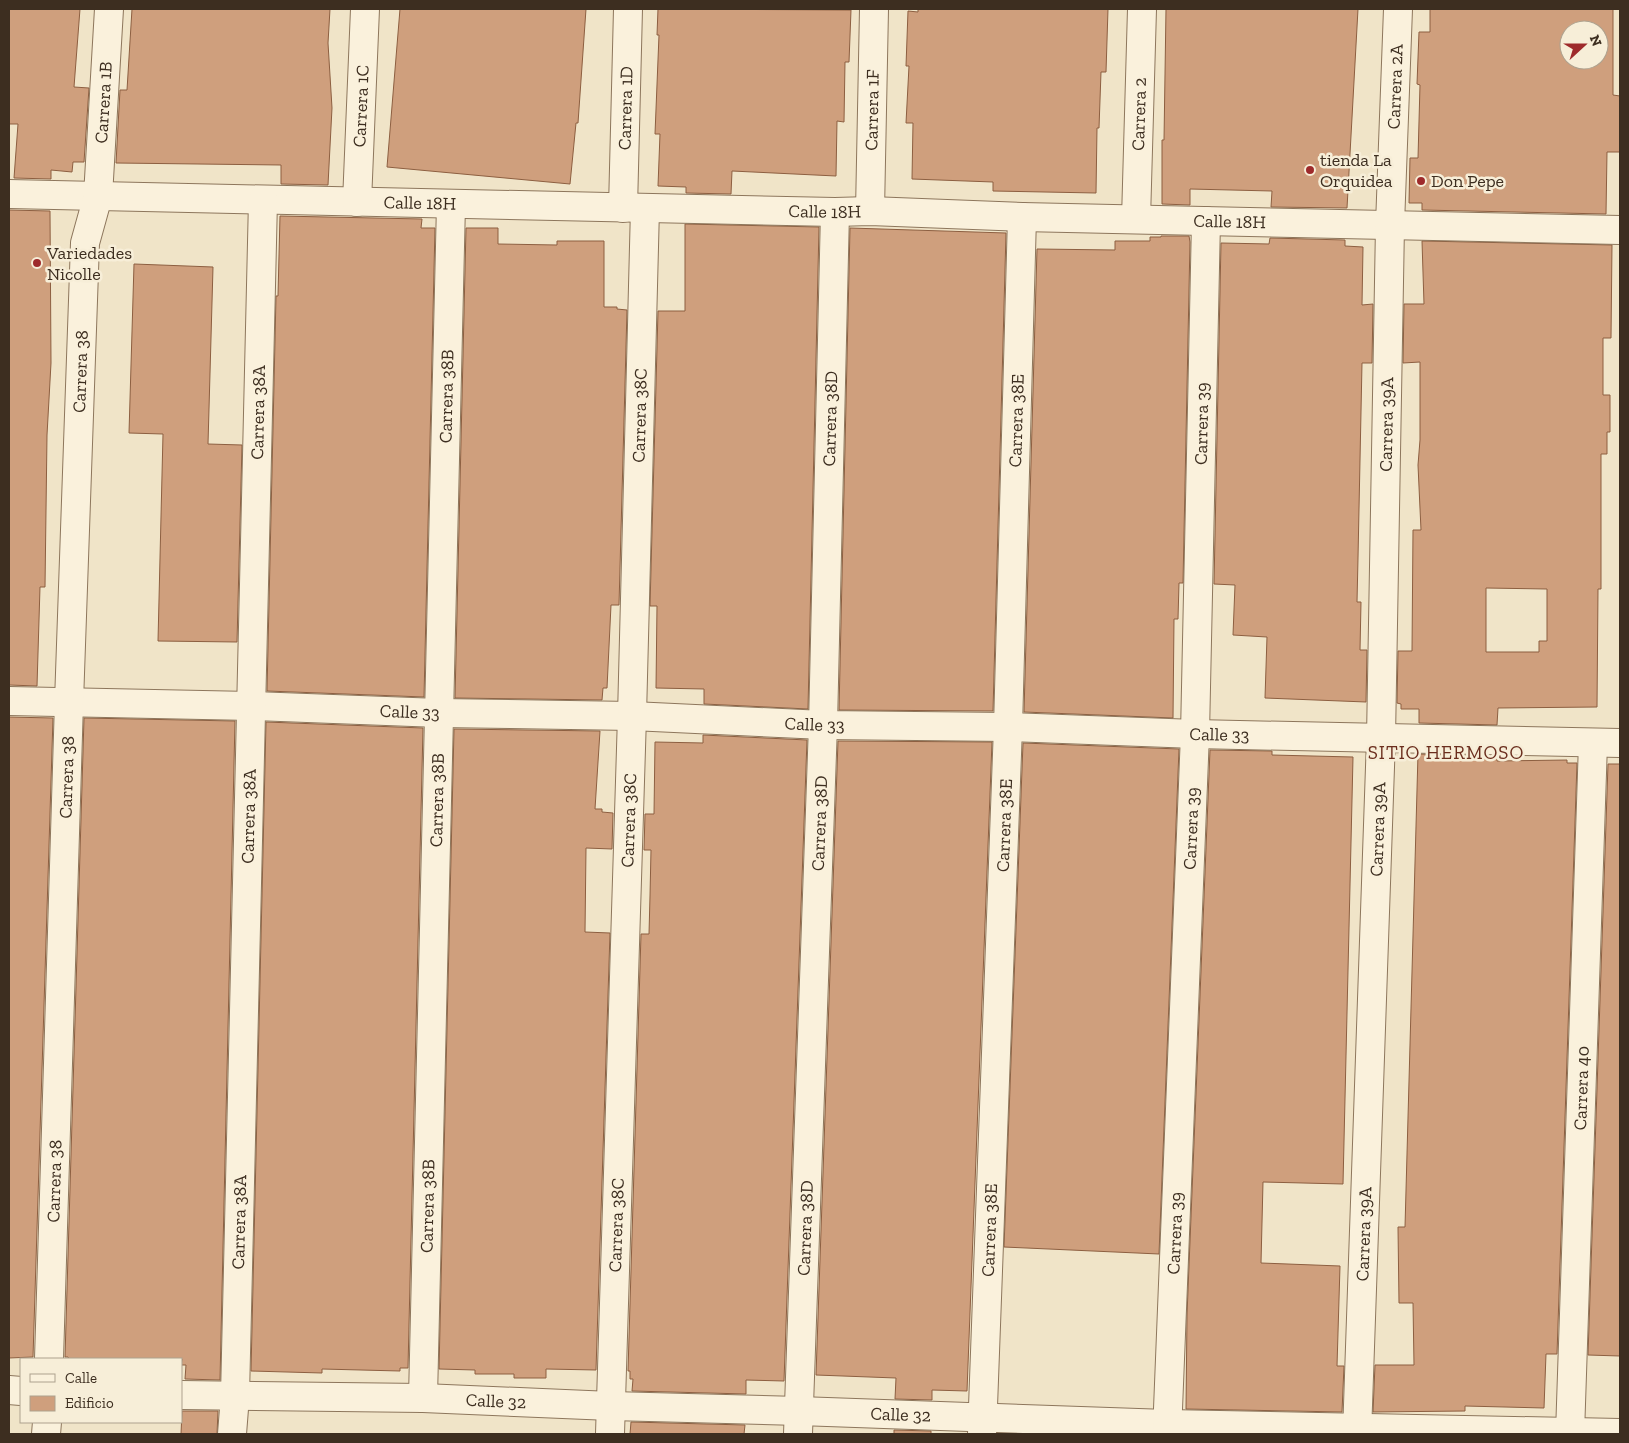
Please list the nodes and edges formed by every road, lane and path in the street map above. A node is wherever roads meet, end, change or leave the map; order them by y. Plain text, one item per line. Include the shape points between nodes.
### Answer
1 (109, 9) edge
2 (365, 9) edge
3 (628, 9) edge
4 (874, 9) edge
5 (1142, 9) edge
6 (1398, 9) edge
7 (19, 194) edge
8 (98, 196) junction
9 (263, 200) junction
10 (356, 202) junction
11 (451, 204) junction
12 (634, 208) junction
13 (870, 211) junction
14 (835, 212) junction
15 (1022, 217) junction
16 (1136, 219) junction
17 (1206, 221) junction
18 (1390, 225) junction
19 (1620, 230) edge
20 (9, 701) edge
21 (69, 702) junction
22 (251, 706) junction
23 (439, 713) junction
24 (632, 716) junction
25 (823, 725) junction
26 (1008, 727) junction
27 (1195, 734) junction
28 (1380, 738) junction
29 (1593, 743) junction
30 (1620, 743) edge
31 (49, 1358) edge
32 (182, 1394) edge
33 (235, 1396) junction
34 (423, 1398) junction
35 (611, 1406) junction
36 (799, 1422) edge
37 (982, 1425) edge
38 (1167, 1429) edge
39 (1357, 1431) edge
40 (1570, 1433) edge
41 (1620, 1433) edge
42 (232, 1434) edge
43 (610, 1434) edge

1 - 8 street, Carrera 1B
2 - 10 street, Carrera 1C
3 - 12 street, Carrera 1D
4 - 13 street, Carrera 1F
5 - 16 street, Carrera 2
6 - 18 street, Carrera 2A
7 - 8 street, Calle 18H
8 - 9 street, Calle 18H
8 - 21 street, Carrera 38 via 85,243
9 - 10 street, Calle 18H
9 - 22 street, Carrera 38A
10 - 11 street, Calle 18H
11 - 12 street, Calle 18H
11 - 23 street, Carrera 38B
12 - 14 street, Calle 18H
12 - 24 street, Carrera 38C
13 - 14 street, Calle 18H
13 - 15 street, Calle 18H
14 - 25 street, Carrera 38D
15 - 16 street, Calle 18H
15 - 26 street, Carrera 38E
16 - 17 street, Calle 18H
17 - 18 street, Calle 18H
17 - 27 street, Carrera 39
18 - 19 street, Calle 18H
18 - 28 street, Carrera 39A
20 - 21 street, Calle 33
21 - 22 street, Calle 33
21 - 31 street, Carrera 38
22 - 23 street, Calle 33
22 - 33 street, Carrera 38A
23 - 24 street, Calle 33
23 - 34 street, Carrera 38B
24 - 25 street, Calle 33
24 - 35 street, Carrera 38C
25 - 26 street, Calle 33
25 - 36 street, Carrera 38D
26 - 27 street, Calle 33
26 - 37 street, Carrera 38E
27 - 28 street, Calle 33
27 - 38 street, Carrera 39
28 - 29 street, Calle 33
28 - 39 street, Carrera 39A
29 - 30 street, Calle 33
29 - 40 street, Carrera 40
32 - 33 street, Calle 32
33 - 34 street, Calle 32
33 - 42 street, Carrera 38A
34 - 35 street, Calle 32
35 - 36 street, Calle 32
35 - 43 street, Carrera 38C
36 - 37 street, Calle 32
37 - 38 street, Calle 32
38 - 39 street, Calle 32
39 - 40 street, Calle 32
40 - 41 street, Calle 32

